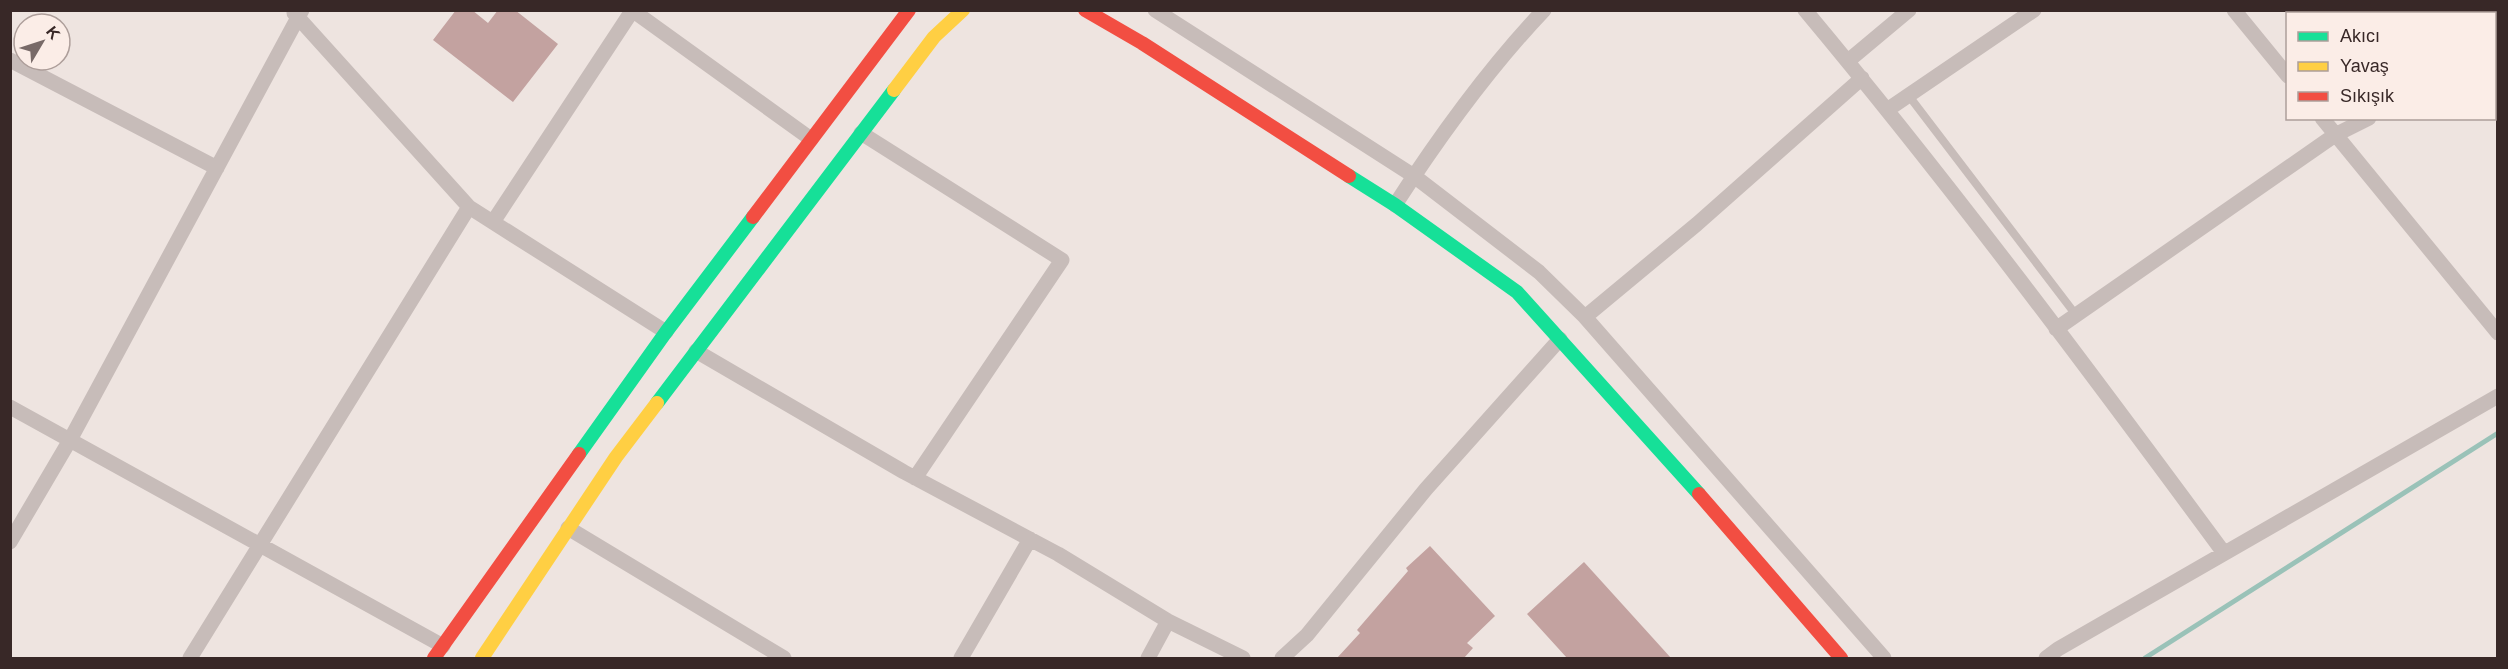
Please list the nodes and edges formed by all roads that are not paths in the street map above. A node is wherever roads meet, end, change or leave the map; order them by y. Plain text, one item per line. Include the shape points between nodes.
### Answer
1 (909, 10) edge
2 (963, 10) edge
3 (1085, 10) edge
4 (1544, 10) edge
5 (1806, 10) edge
6 (1909, 10) edge
7 (2034, 10) edge
8 (2234, 10) edge
9 (632, 11) edge
10 (1156, 11) edge
11 (298, 13) edge
12 (10, 60) edge
13 (1848, 61) junction
14 (2286, 74) edge
15 (1862, 78) junction
16 (1909, 96) junction
17 (1887, 111) junction
18 (2324, 120) edge
19 (2365, 120) edge
20 (861, 133) junction
21 (2335, 135) junction
22 (811, 139) junction
23 (217, 168) junction
24 (1414, 176) junction
25 (1395, 205) junction
26 (469, 207) junction
27 (493, 222) junction
28 (2076, 315) junction
29 (1585, 316) junction
30 (2056, 329) junction
31 (666, 332) junction
32 (2498, 333) edge
33 (1560, 339) junction
34 (696, 351) junction
35 (2498, 396) edge
36 (10, 407) edge
37 (70, 440) junction
38 (915, 478) junction
39 (568, 528) junction
40 (1030, 539) junction
41 (10, 542) edge
42 (261, 546) junction
43 (2224, 553) junction
44 (1168, 621) junction
45 (438, 652) edge
46 (190, 658) edge
47 (482, 658) edge
48 (784, 658) edge
49 (961, 658) edge
50 (1148, 658) edge
51 (1243, 658) edge
52 (1282, 658) edge
53 (1841, 658) edge
54 (1884, 658) edge
55 (2046, 658) edge

1 - 22 main road
2 - 20 main road via 934,37
3 - 25 main road
4 - 24 street via 1515,41
5 - 13 street
6 - 13 street
7 - 16 street
8 - 14 street
9 - 22 street
9 - 27 street
10 - 24 street
11 - 23 street
11 - 26 street
12 - 23 street
13 - 15 street
15 - 17 street
15 - 29 street via 1697,224
16 - 17 street
16 - 28 lane
17 - 30 street
18 - 21 street
19 - 21 street
20 - 34 main road
20 - 38 street via 1062,261
21 - 28 street
21 - 32 street
22 - 31 main road
23 - 37 street
24 - 25 street
24 - 29 street via 1539,272
25 - 33 main road via 1517,292
26 - 27 street
26 - 42 street
27 - 31 street
28 - 30 street
29 - 54 street
30 - 43 street
31 - 45 main road
33 - 52 street via 1426,489 1307,635
33 - 53 main road
34 - 38 street
34 - 39 main road
35 - 43 street
36 - 37 street
37 - 41 street
37 - 42 street
38 - 40 street
39 - 47 main road
39 - 48 street
40 - 44 street
40 - 49 street
42 - 45 street
42 - 46 street
43 - 55 street
44 - 50 street
44 - 51 street

